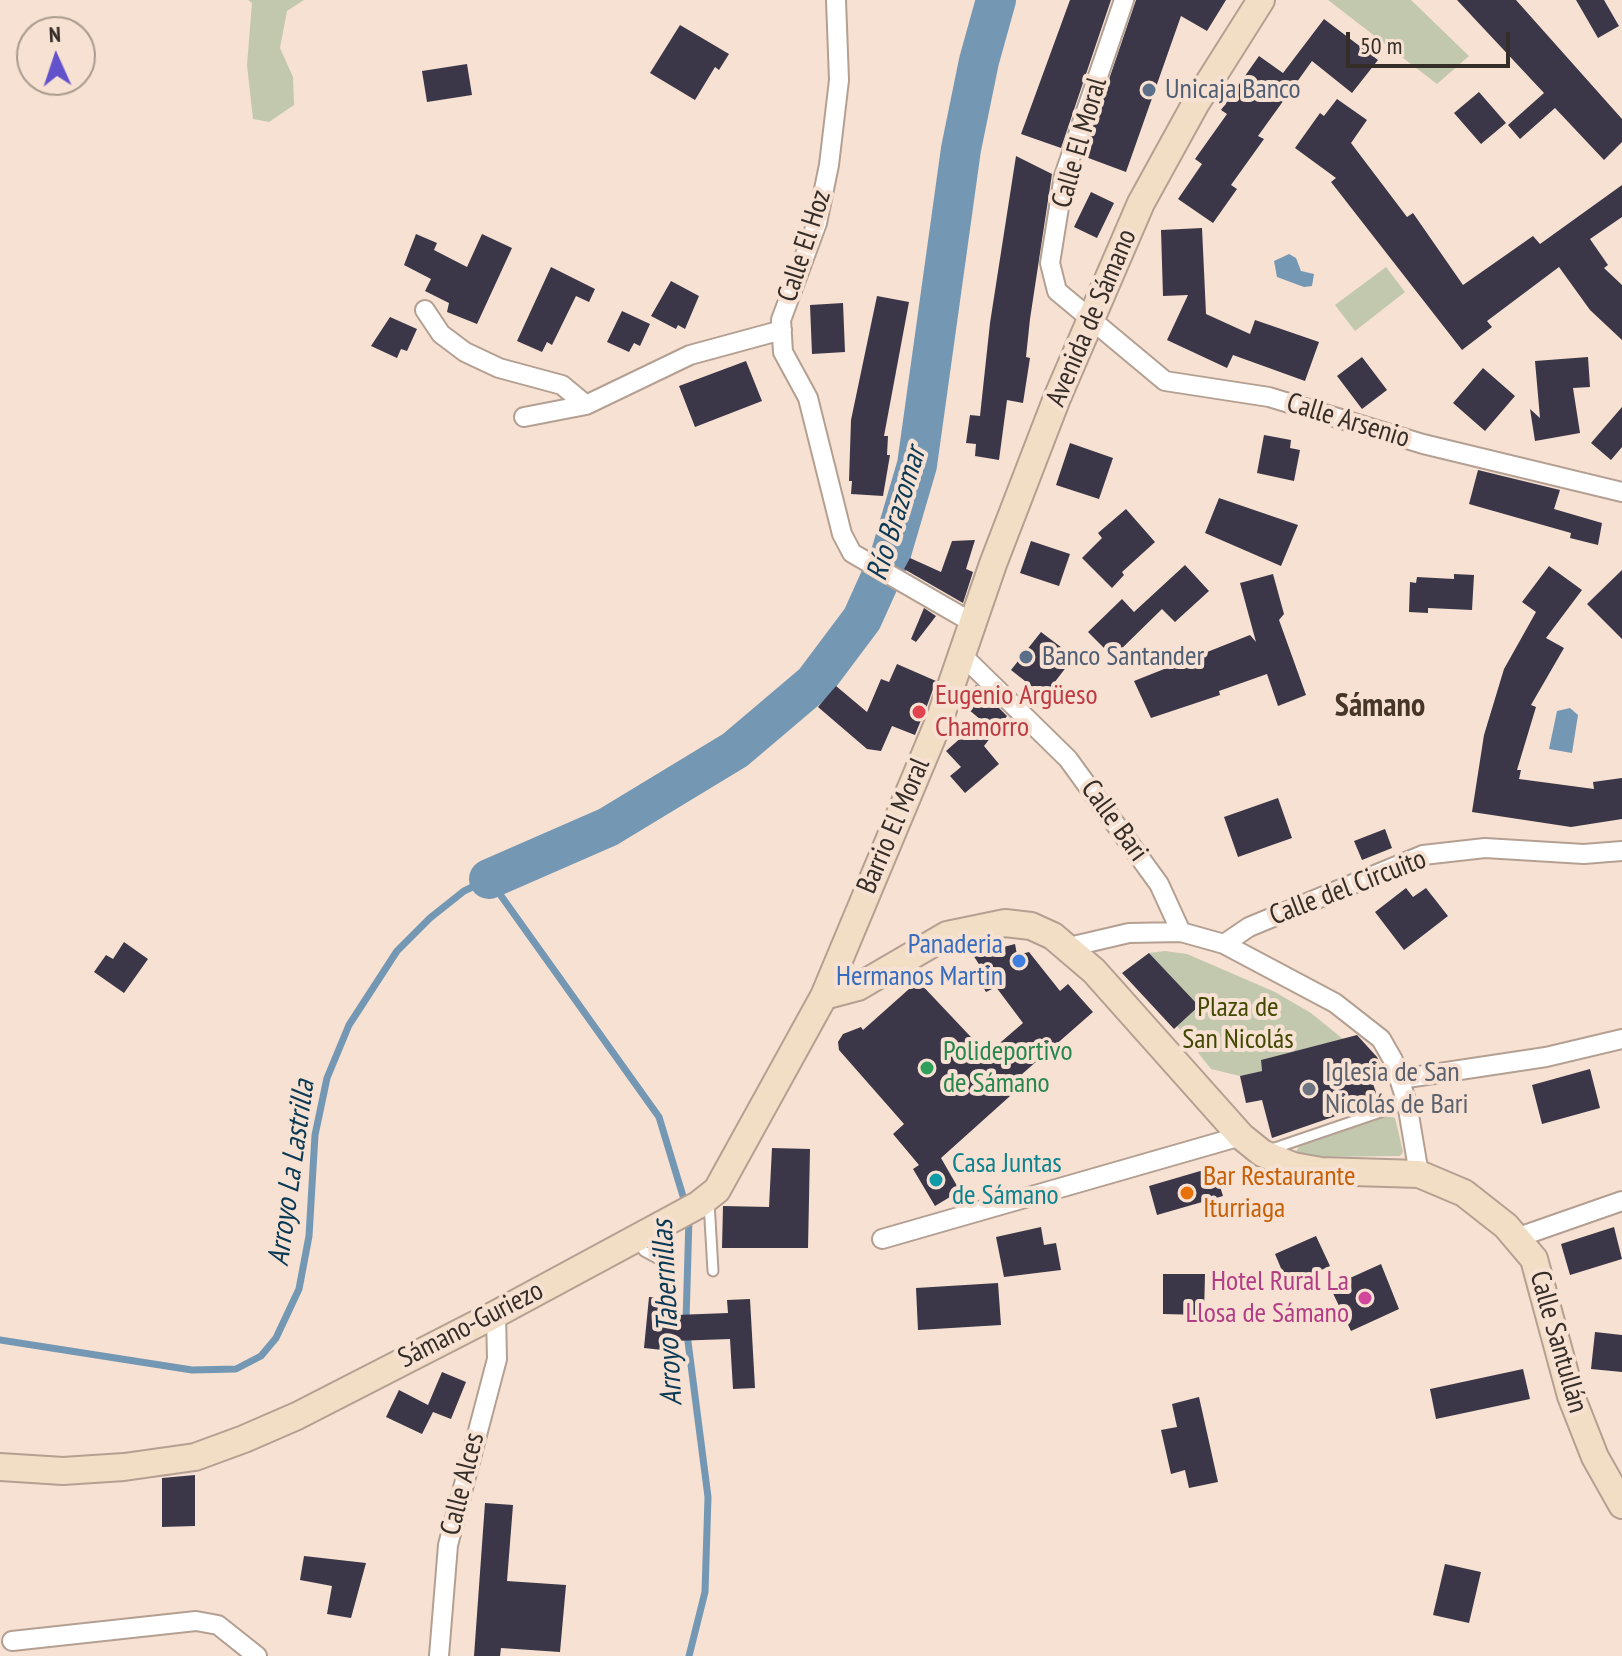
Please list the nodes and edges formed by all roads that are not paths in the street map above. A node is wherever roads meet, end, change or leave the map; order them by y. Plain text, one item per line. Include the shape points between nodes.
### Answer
1 (836, 0) edge
2 (1124, 0) edge
3 (1255, 3) edge
4 (425, 310) dead end
5 (1090, 322) junction
6 (782, 330) junction
7 (586, 405) junction
8 (524, 417) dead end
9 (1622, 492) edge
10 (973, 623) junction
11 (962, 655) junction
12 (1622, 851) edge
13 (1181, 932) junction
14 (1224, 944) junction
15 (1069, 947) junction
16 (824, 996) junction
17 (1622, 1039) edge
18 (1400, 1079) junction
19 (1407, 1103) junction
20 (1241, 1136) junction
21 (1262, 1153) junction
22 (1419, 1174) junction
23 (1622, 1201) edge
24 (703, 1202) junction
25 (1516, 1238) junction
26 (636, 1239) junction
27 (882, 1239) dead end
28 (668, 1264) dead end
29 (713, 1271) dead end
30 (496, 1314) junction
31 (0, 1467) edge
32 (1622, 1505) edge
33 (12, 1641) dead end
34 (257, 1656) edge
35 (439, 1656) edge

1 - 6 street, Calle El Hoz via 839,80 829,165 817,223 788,297
2 - 5 street, Calle El Moral via 1064,176 1050,263 1057,291
3 - 5 street, Avenida de Sámano via 1141,203
4 - 7 street via 441,334 465,352 499,368 562,385
5 - 9 street, Calle Arsenio via 1165,381 1269,397 1423,444
5 - 10 street, Avenida de Sámano
6 - 7 street via 690,355
6 - 10 street, Calle El Hoz via 783,352 808,398 842,534 852,553
7 - 8 street
10 - 11 street, Avenida de Sámano
11 - 13 street, Calle Bari via 1068,759 1159,884
11 - 16 street, Barrio El Moral
12 - 14 street, Calle del Circuito via 1485,848 1423,855 1249,927
13 - 14 street
13 - 15 street via 1129,933
14 - 18 street via 1363,1022 1381,1039
15 - 16 street, Calle Santullán via 1031,926 975,927 926,945 858,987
15 - 20 street, Calle Santullán via 1135,1013
16 - 24 street, Sámano-Guriezo via 729,1171
17 - 18 street via 1546,1057
18 - 19 street
19 - 21 lane
19 - 22 street
20 - 21 street, Calle Santullán
20 - 27 street
21 - 22 street, Calle Santullán via 1321,1171
22 - 25 street, Calle Santullán via 1464,1193
23 - 25 street
24 - 26 street, Sámano-Guriezo
24 - 29 lane
25 - 32 street, Calle Santullán via 1534,1259 1571,1396 1595,1457
26 - 28 lane via 644,1251
26 - 30 street, Sámano-Guriezo
30 - 31 street, Sámano-Guriezo via 297,1416 195,1457 63,1471
30 - 35 street, Calle Alces via 497,1359 448,1545
33 - 34 street via 196,1621 218,1625

